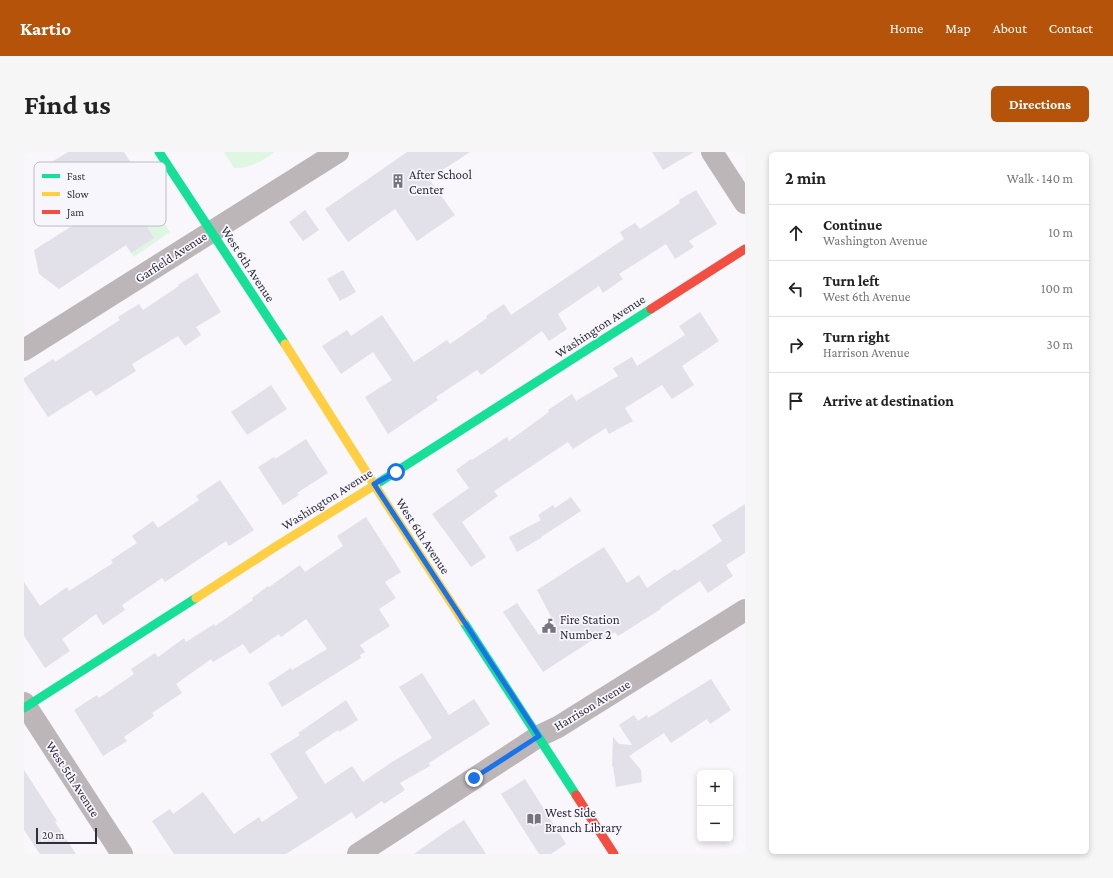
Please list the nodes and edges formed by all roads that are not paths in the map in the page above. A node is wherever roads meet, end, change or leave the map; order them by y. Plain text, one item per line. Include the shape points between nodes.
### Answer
1 (159, 152) edge
2 (338, 152) edge
3 (712, 152) edge
4 (166, 162) edge
5 (166, 163) edge
6 (745, 203) edge
7 (211, 231) junction
8 (745, 249) edge
9 (24, 350) edge
10 (374, 484) junction
11 (745, 610) edge
12 (25, 706) edge
13 (539, 736) junction
14 (122, 854) edge
15 (358, 854) edge
16 (614, 854) edge

1 - 4 street, West 6th Avenue
2 - 7 street, Garfield Avenue
3 - 6 street
5 - 7 street, West 6th Avenue
7 - 9 street, Garfield Avenue
7 - 10 street, West 6th Avenue
8 - 10 street, Washington Avenue
10 - 12 street, Washington Avenue
10 - 13 street, West 6th Avenue
11 - 13 street, Harrison Avenue via 564,724
12 - 14 street, West 5th Avenue
13 - 15 street, Harrison Avenue
13 - 16 street, West 6th Avenue

